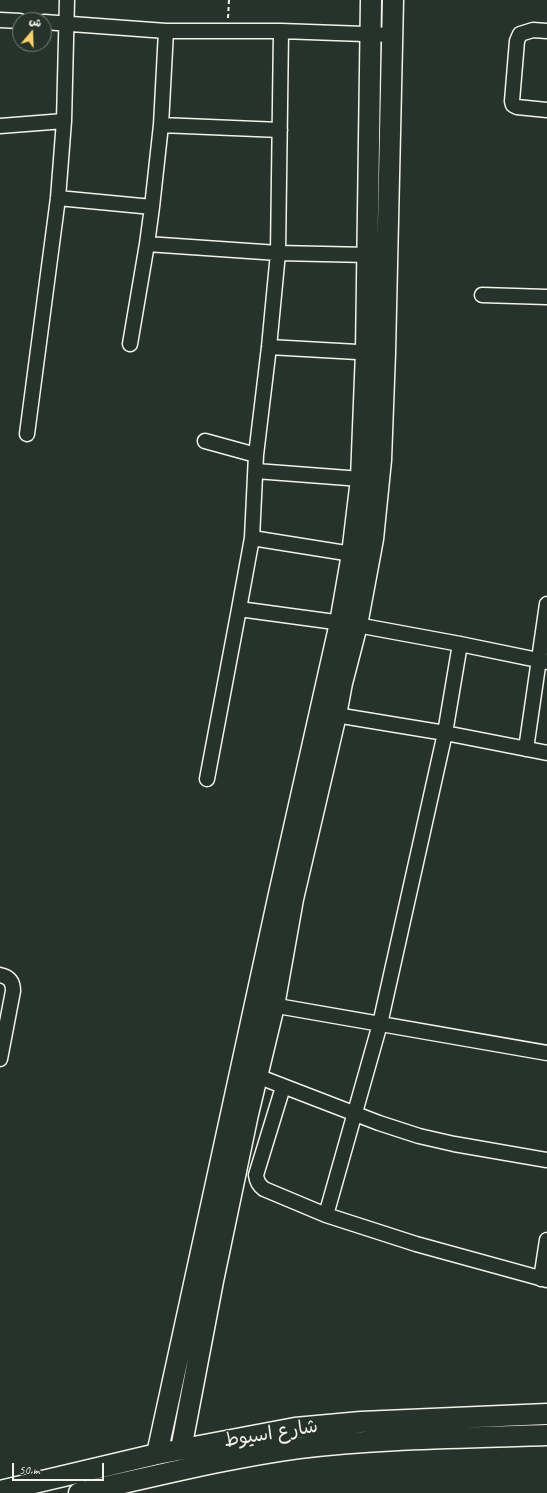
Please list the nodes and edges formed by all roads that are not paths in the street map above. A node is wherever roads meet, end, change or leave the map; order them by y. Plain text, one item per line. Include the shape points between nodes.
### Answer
1 (67, 0) edge
2 (371, 0) edge
3 (393, 0) edge
4 (0, 20) edge
5 (12, 21) edge
6 (52, 22) edge
7 (66, 23) junction
8 (166, 31) junction
9 (281, 31) junction
10 (547, 31) edge
11 (370, 33) junction
12 (392, 35) junction
13 (547, 110) edge
14 (64, 121) junction
15 (161, 125) junction
16 (0, 126) edge
17 (280, 130) junction
18 (58, 198) junction
19 (152, 207) junction
20 (147, 244) junction
21 (278, 253) junction
22 (368, 255) junction
23 (482, 295) dead end
24 (547, 297) edge
25 (130, 344) dead end
26 (269, 347) junction
27 (376, 353) junction
28 (27, 434) dead end
29 (205, 441) dead end
30 (256, 455) junction
31 (256, 471) junction
32 (361, 479) junction
33 (252, 538) junction
34 (352, 554) junction
35 (547, 604) edge
36 (239, 609) junction
37 (348, 624) junction
38 (460, 644) junction
39 (543, 661) edge
40 (336, 715) junction
41 (445, 733) junction
42 (526, 749) junction
43 (547, 753) edge
44 (207, 779) dead end
45 (0, 975) edge
46 (265, 1004) junction
47 (380, 1024) junction
48 (547, 1053) edge
49 (0, 1059) edge
50 (257, 1076) junction
51 (283, 1087) junction
52 (354, 1113) junction
53 (547, 1160) edge
54 (326, 1215) junction
55 (547, 1240) edge
56 (544, 1279) edge
57 (547, 1414) edge
58 (547, 1435) edge
59 (181, 1449) junction
60 (157, 1454) junction
61 (0, 1491) edge
62 (79, 1493) edge

1 - 7 street
2 - 11 main road
3 - 12 main road
4 - 5 street
6 - 7 street
7 - 8 street
7 - 14 street
8 - 9 street
8 - 15 street
9 - 11 street
9 - 17 street
10 - 13 street via 533,30 520,34 517,41 512,101 517,108
11 - 12 street
11 - 22 main road
12 - 27 main road
14 - 16 street
14 - 18 street
15 - 17 street
15 - 19 street
17 - 21 street
18 - 19 street
18 - 28 street
19 - 20 street
20 - 21 street
20 - 25 street
21 - 22 street
21 - 26 street
22 - 27 main road
23 - 24 street
26 - 27 street
26 - 30 street
27 - 32 main road
27 - 37 main road via 382,460 373,539
29 - 30 street
30 - 31 street
31 - 32 street
31 - 33 street
32 - 34 main road
33 - 34 street
33 - 36 street
34 - 37 main road
35 - 39 street
36 - 37 street
36 - 44 street
37 - 38 street
37 - 40 main road
37 - 46 main road
38 - 39 street
38 - 41 street
39 - 42 street
40 - 41 street
40 - 46 main road via 293,899
41 - 42 street
41 - 47 street
42 - 43 street
45 - 49 street via 13,983
46 - 47 street
46 - 50 main road
46 - 60 main road
47 - 48 street
47 - 52 street
50 - 51 street
50 - 59 main road via 213,1281
51 - 52 street
51 - 54 street via 256,1175 257,1180 264,1189
52 - 53 street via 419,1136
52 - 54 street
54 - 56 street via 416,1244
55 - 56 street
57 - 59 main road, شارع اسيوط via 321,1425
58 - 62 main road, شارع اسيوط via 353,1443 300,1448 185,1469
59 - 60 main road, شارع اسيوط
60 - 61 main road, شارع اسيوط

